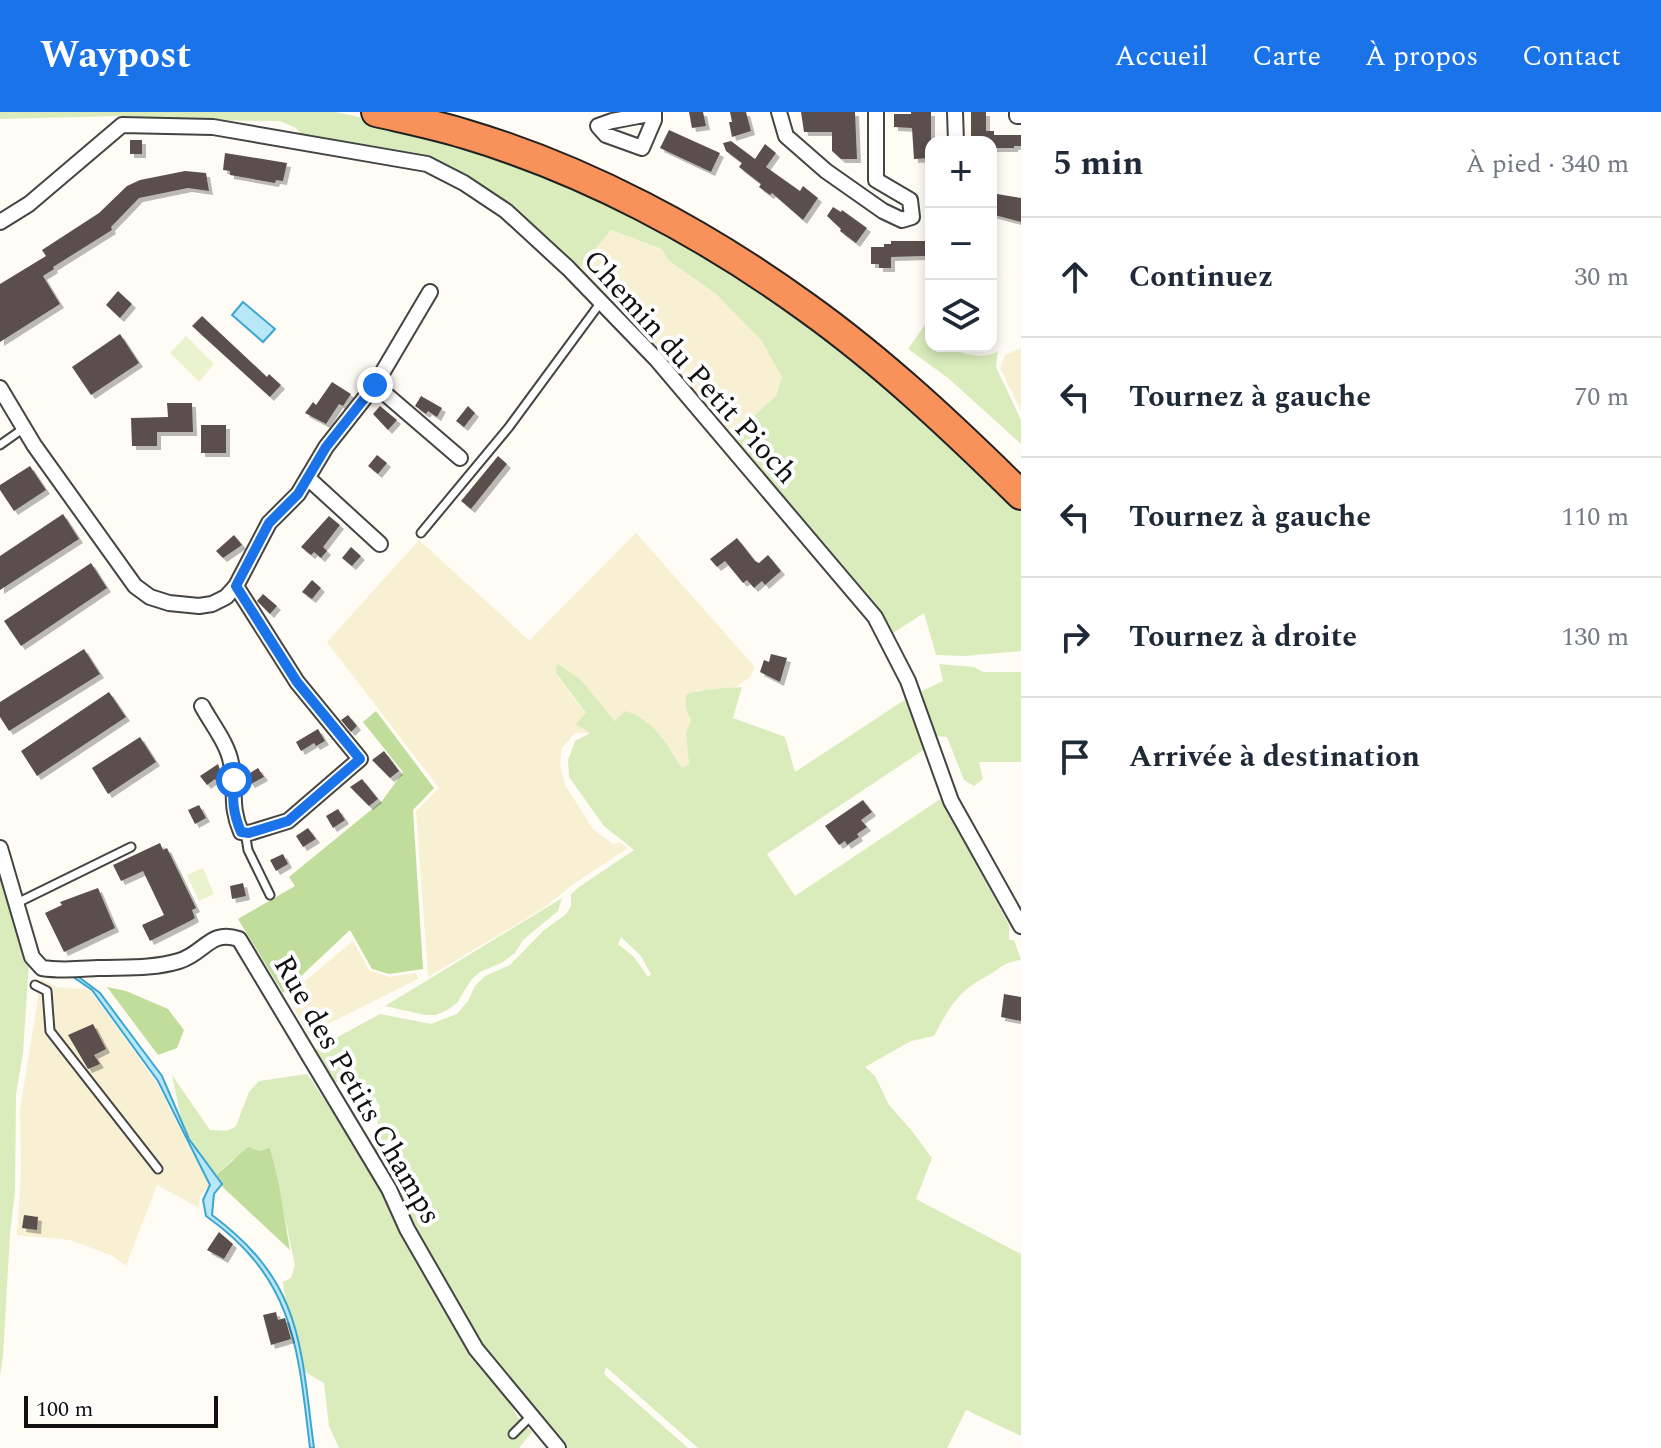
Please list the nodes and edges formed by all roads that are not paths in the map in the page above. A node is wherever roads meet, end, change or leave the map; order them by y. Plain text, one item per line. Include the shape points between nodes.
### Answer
1 (376, 112) edge
2 (779, 112) edge
3 (876, 112) edge
4 (955, 112) edge
5 (956, 136) edge
6 (0, 222) edge
7 (430, 292) dead end
8 (601, 302) junction
9 (375, 385) junction
10 (0, 388) edge
11 (24, 428) junction
12 (0, 445) edge
13 (460, 458) dead end
14 (309, 479) junction
15 (1021, 495) edge
16 (421, 533) dead end
17 (380, 544) dead end
18 (236, 586) junction
19 (202, 706) dead end
20 (245, 832) junction
21 (131, 847) dead end
22 (0, 848) edge
23 (270, 895) dead end
24 (17, 903) junction
25 (1021, 926) edge
26 (35, 985) dead end
27 (158, 1169) dead end
28 (530, 1417) junction
29 (513, 1434) dead end
30 (558, 1448) edge

1 - 15 highway via 465,134 557,167 647,209 756,272 869,356
2 - 3 street via 786,136 826,171 902,220 912,217 910,200 876,180
4 - 5 street
6 - 8 street, Chemin du Petit Pioch via 122,125 213,127 427,164 506,211
7 - 9 street
8 - 16 lane via 509,427
8 - 25 street, Chemin du Petit Pioch via 657,360 875,617 908,681 951,801
9 - 13 street
9 - 14 street via 326,447
10 - 11 street
11 - 12 lane
11 - 18 street via 135,586 169,603 199,606 226,597
14 - 17 street
14 - 18 street via 269,523
18 - 20 street via 297,682 360,759 288,821
19 - 20 street via 231,758 234,815
20 - 23 lane
21 - 24 lane
22 - 24 street
24 - 28 street, Rue des Petits Champs via 32,957 51,970 160,967 191,957 217,936 239,939 389,1189 476,1349
26 - 27 lane via 47,991 50,1031
28 - 29 lane
28 - 30 street, Rue des Petits Champs

